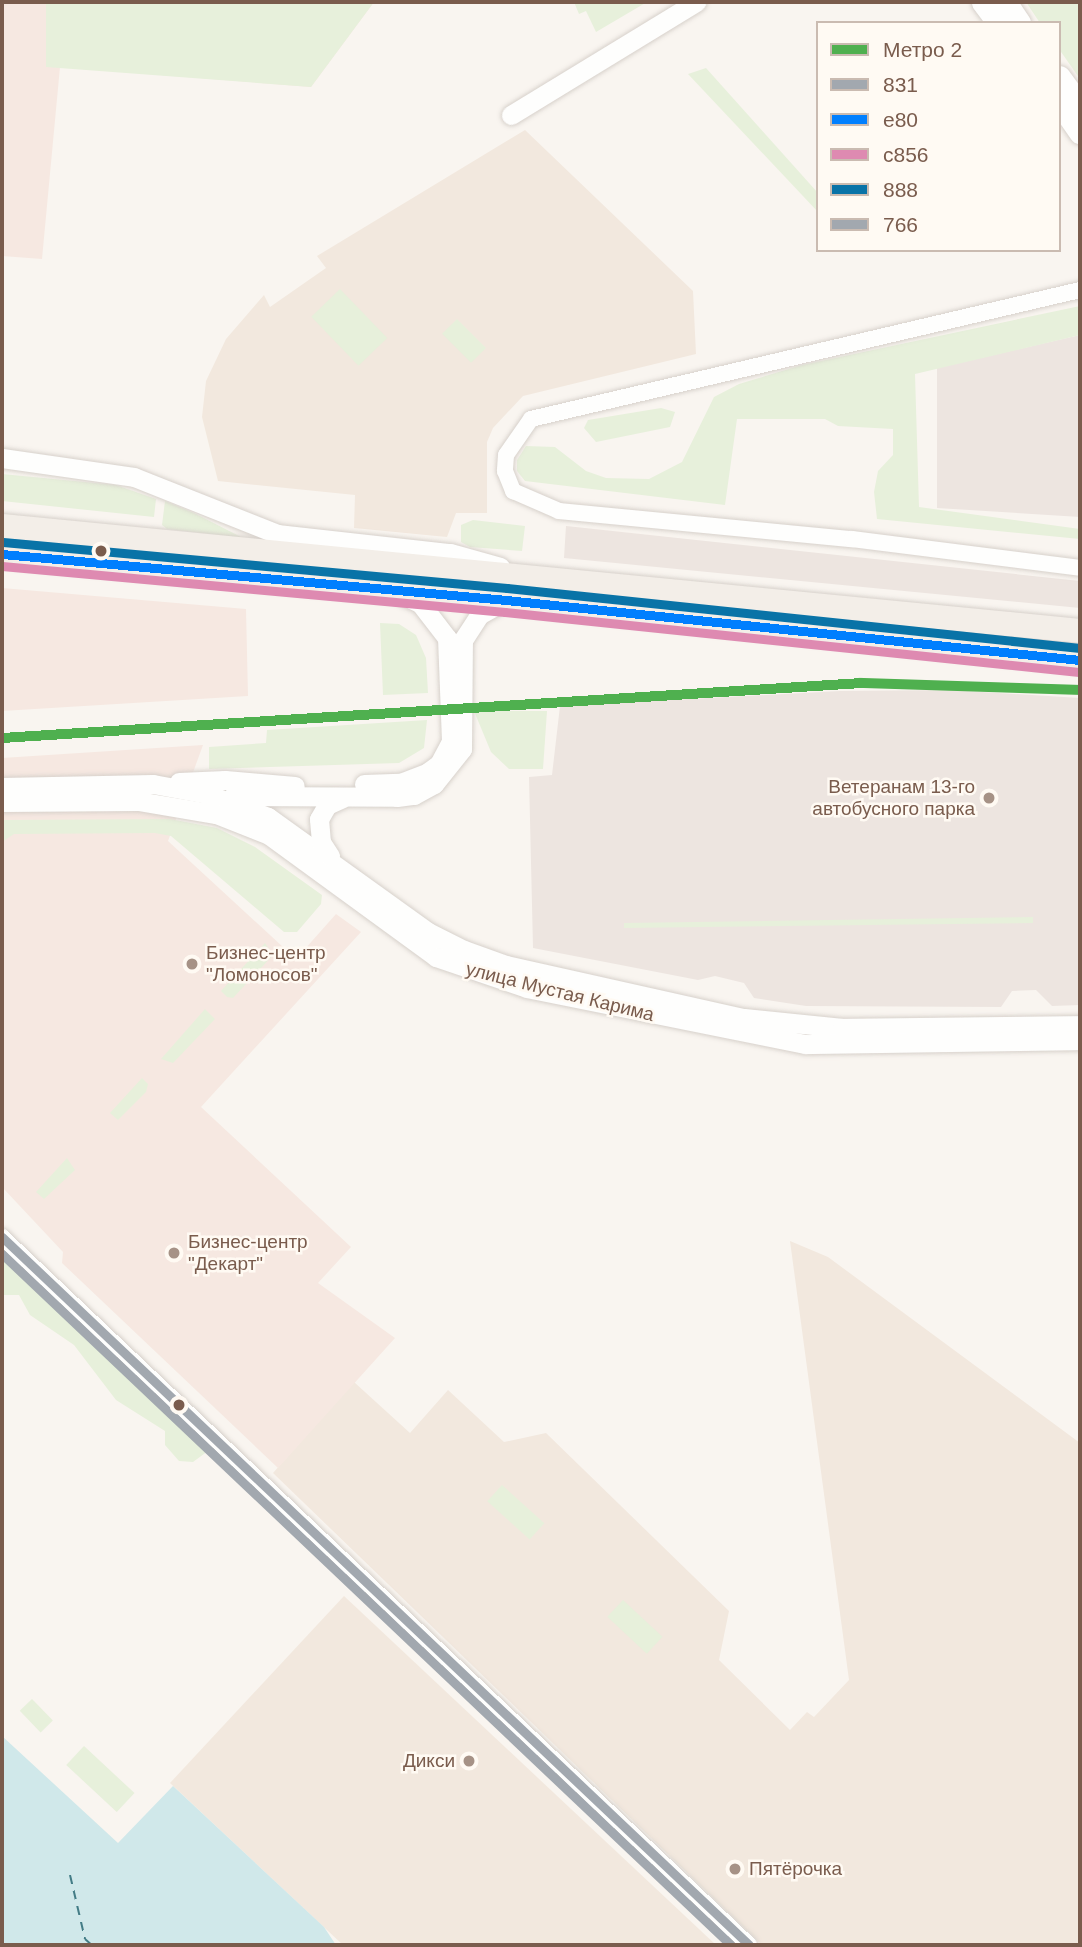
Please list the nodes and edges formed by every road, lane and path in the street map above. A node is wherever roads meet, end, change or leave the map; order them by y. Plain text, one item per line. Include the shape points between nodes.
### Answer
1 (696, 2) edge
2 (983, 2) edge
3 (1005, 2) edge
4 (997, 21) edge
5 (1018, 21) edge
6 (1061, 80) edge
7 (1061, 105) edge
8 (1080, 106) edge
9 (511, 115) dead end
10 (1080, 132) edge
11 (1080, 290) edge
12 (2, 458) edge
13 (2, 526) edge
14 (2, 554) edge
15 (1080, 568) edge
16 (551, 581) junction
17 (390, 589) junction
18 (506, 600) junction
19 (1080, 631) edge
20 (1080, 660) edge
21 (153, 784) junction
22 (282, 786) junction
23 (2, 787) edge
24 (206, 794) junction
25 (346, 798) junction
26 (138, 801) junction
27 (2, 802) edge
28 (260, 805) junction
29 (269, 835) junction
30 (333, 859) junction
31 (1080, 1025) edge
32 (1080, 1040) edge
33 (2, 1237) edge
34 (748, 1945) edge

1 - 9 street
2 - 4 main road
3 - 5 main road
6 - 8 main road
7 - 10 main road
11 - 15 street via 531,419 506,455 505,471 513,491 559,511 852,539
12 - 16 street via 134,477 277,534 450,553
13 - 16 main road
14 - 17 main road
16 - 19 main road
17 - 18 main road
17 - 22 street via 420,603 447,638 451,741 447,752 428,772 400,783
18 - 20 main road
18 - 25 street via 479,615 463,640 462,749 447,772 414,795
21 - 22 street via 225,779
21 - 23 street
21 - 24 street
22 - 28 street
24 - 26 street
24 - 28 street
25 - 28 street
25 - 30 street via 327,805 319,819 321,842
26 - 27 street, улица Мустая Карима
26 - 29 street, улица Мустая Карима via 216,814
28 - 29 street
28 - 30 street, улица Мустая Карима
29 - 32 street, улица Мустая Карима via 419,947 457,967 502,982 805,1044
30 - 31 street, улица Мустая Карима via 428,932 496,963 744,1018 842,1028
33 - 34 street

